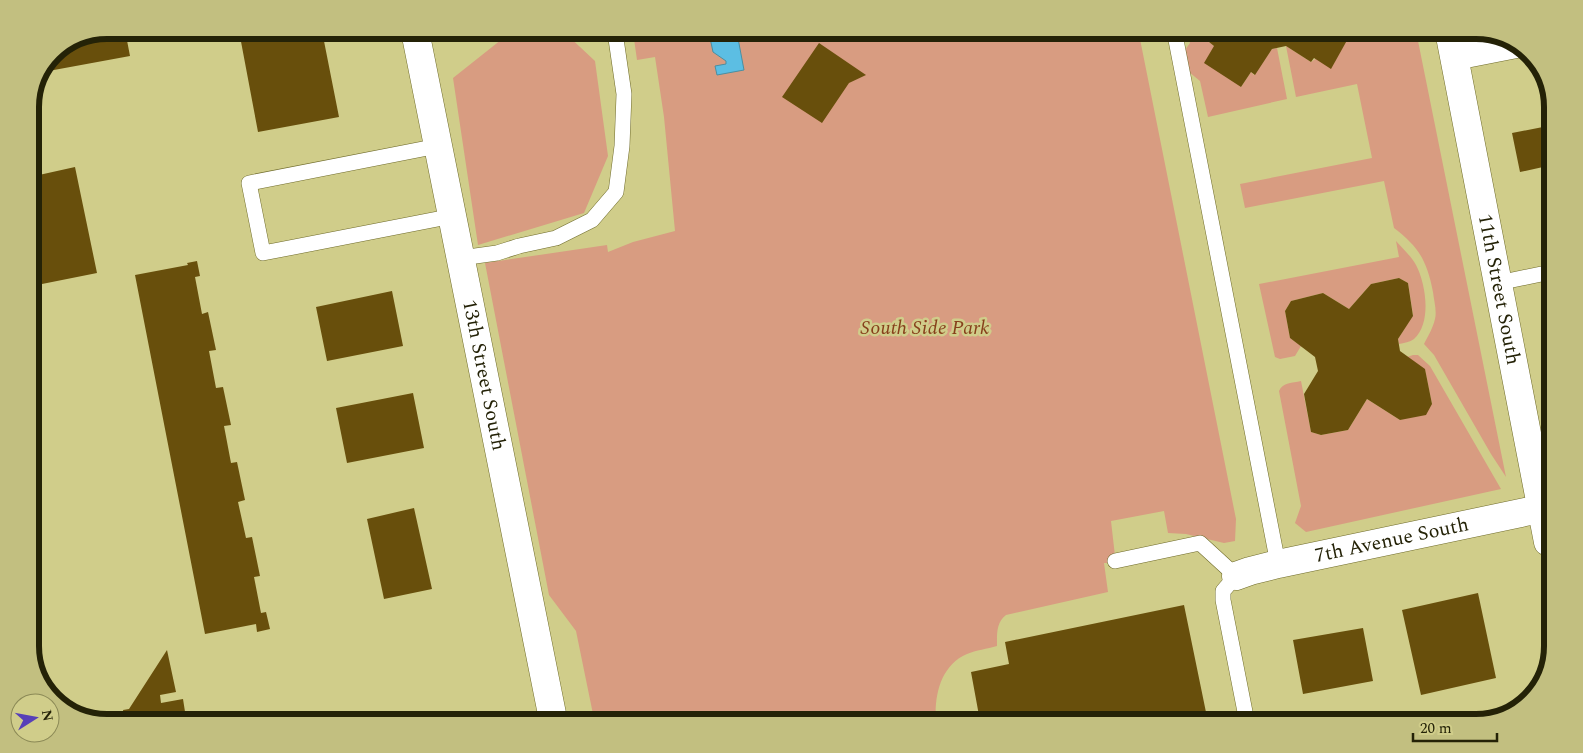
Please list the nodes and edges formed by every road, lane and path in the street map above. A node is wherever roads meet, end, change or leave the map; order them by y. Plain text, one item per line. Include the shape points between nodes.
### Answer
1 (417, 39) edge
2 (616, 39) edge
3 (1176, 39) edge
4 (1504, 44) edge
5 (1453, 46) edge
6 (438, 146) junction
7 (453, 216) junction
8 (461, 258) junction
9 (1544, 273) edge
10 (1498, 283) junction
11 (1544, 502) edge
12 (1544, 507) edge
13 (1115, 561) dead end
14 (1278, 564) junction
15 (1236, 576) junction
16 (552, 714) edge
17 (1245, 714) edge

1 - 6 street, 13th Street South
2 - 8 lane via 624,94 616,192 592,220 556,238 497,253
3 - 14 lane
4 - 5 street
5 - 10 street, 11th Street South
6 - 7 street, 13th Street South
6 - 7 lane via 249,183 263,253
7 - 8 street, 13th Street South
8 - 16 street, 13th Street South
9 - 10 lane
10 - 11 street, 11th Street South
12 - 14 street, 7th Avenue South
13 - 15 lane via 1200,543
14 - 15 street, 7th Avenue South
15 - 17 lane via 1223,590 1223,600

